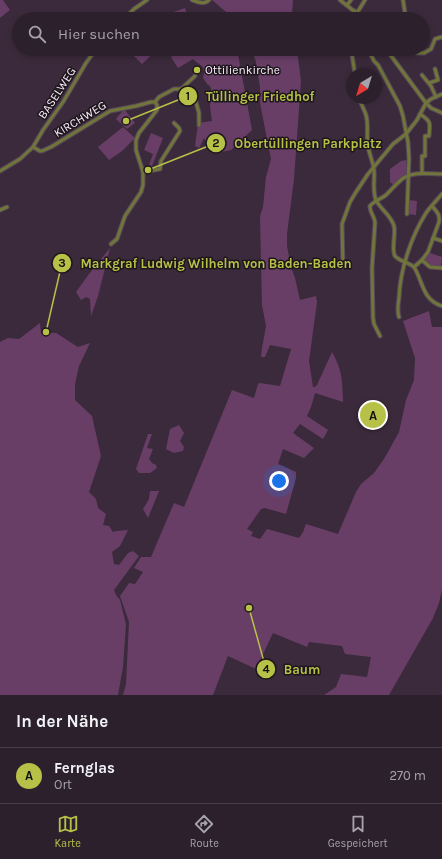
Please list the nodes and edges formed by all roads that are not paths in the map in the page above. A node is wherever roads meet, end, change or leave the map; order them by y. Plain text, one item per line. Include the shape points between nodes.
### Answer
1 (147, 0) edge
2 (192, 0) edge
3 (209, 0) edge
4 (340, 0) edge
5 (351, 0) edge
6 (365, 0) edge
7 (403, 0) edge
8 (347, 5) junction
9 (131, 12) edge
10 (356, 12) joint
11 (405, 12) edge
12 (442, 37) edge
13 (430, 50) edge
14 (91, 56) edge
15 (352, 56) edge
16 (372, 56) edge
17 (391, 56) edge
18 (354, 68) edge
19 (435, 69) dead end
20 (422, 75) dead end
21 (195, 76) dead end
22 (429, 83) junction
23 (181, 89) junction
24 (442, 94) edge
25 (436, 97) junction
26 (155, 102) junction
27 (426, 103) junction
28 (361, 104) edge
29 (442, 113) edge
30 (420, 114) junction
31 (174, 123) dead end
32 (199, 125) dead end
33 (406, 134) junction
34 (33, 147) junction
35 (374, 168) junction
36 (0, 171) edge
37 (143, 172) junction
38 (422, 173) junction
39 (442, 174) edge
40 (409, 175) junction
41 (442, 194) edge
42 (376, 201) junction
43 (432, 206) junction
44 (7, 207) dead end
45 (0, 210) edge
46 (407, 214) dead end
47 (433, 238) junction
48 (442, 241) edge
49 (111, 244) dead end
50 (422, 260) junction
51 (405, 261) junction
52 (343, 267) dead end
53 (414, 267) junction
54 (442, 268) edge
55 (442, 306) edge
56 (399, 317) dead end
57 (380, 336) dead end

1 - 9 street
2 - 3 street via 206,3
4 - 8 street
5 - 8 street
6 - 10 street
7 - 11 street
8 - 10 street
12 - 13 street via 435,39
14 - 34 street, BASELWEG
15 - 18 street
16 - 33 street via 400,106
17 - 27 street
19 - 22 street via 438,80
20 - 22 street
21 - 23 street, KIRCHWEG
22 - 25 street
23 - 26 street, KIRCHWEG via 174,89
23 - 32 street via 196,102
24 - 25 street
25 - 27 street
26 - 34 street, KIRCHWEG via 110,111 51,147 42,151
26 - 37 street via 157,110 136,140 136,150
27 - 29 street
27 - 30 street
28 - 35 street via 367,116 368,146
30 - 33 street
30 - 38 street via 430,123 429,136 426,136 425,156 422,156
31 - 37 street via 180,131 160,161 160,169
33 - 35 street via 393,144
33 - 40 street
34 - 36 street, BASELWEG via 20,159
35 - 42 street
35 - 52 street via 356,192 342,224
37 - 49 street via 141,192 124,216 117,239
38 - 39 street
38 - 40 street
40 - 42 street
40 - 46 street
41 - 43 street
42 - 51 street via 394,226 394,255
42 - 57 street via 370,208 375,223 372,268 373,318
43 - 47 street via 438,212 439,218
43 - 51 street via 418,228
44 - 45 street
47 - 48 street
47 - 50 street
50 - 53 street
50 - 54 street via 430,267
51 - 53 street
51 - 56 street via 401,275
53 - 55 street via 428,297

